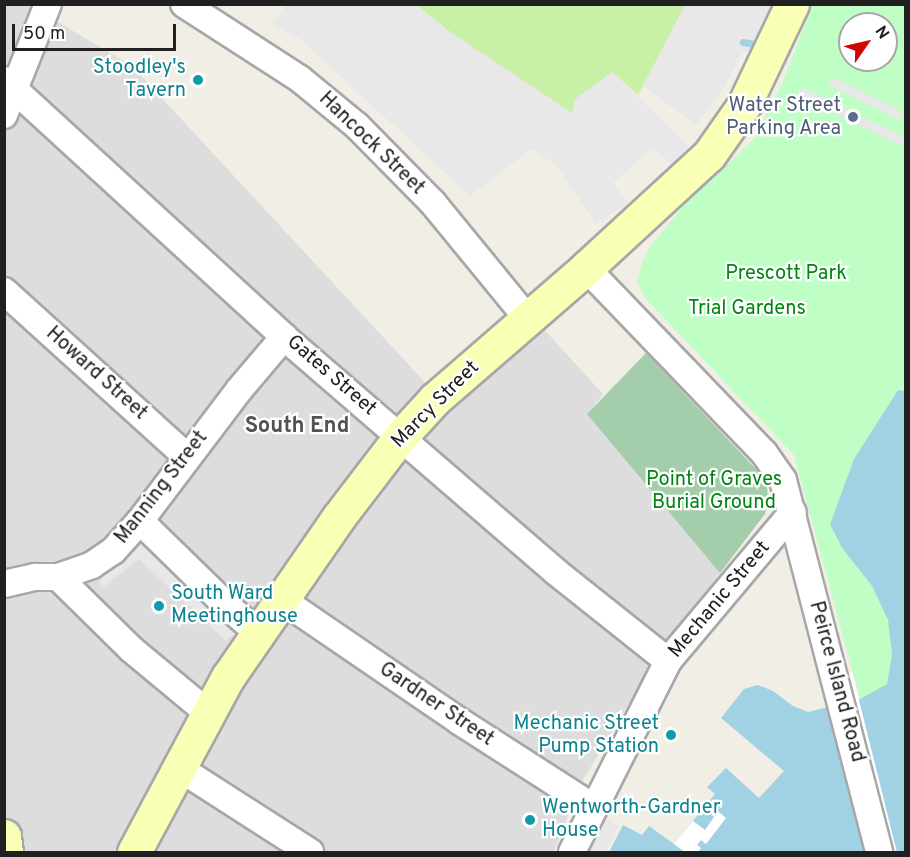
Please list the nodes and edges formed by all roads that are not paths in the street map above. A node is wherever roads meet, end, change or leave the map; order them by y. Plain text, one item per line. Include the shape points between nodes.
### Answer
1 (48, 4) edge
2 (184, 4) edge
3 (792, 4) edge
4 (10, 84) edge
5 (4, 115) edge
6 (586, 268) junction
7 (4, 291) edge
8 (527, 318) junction
9 (285, 337) junction
10 (400, 437) junction
11 (187, 456) junction
12 (793, 512) junction
13 (140, 521) junction
14 (58, 577) junction
15 (4, 584) edge
16 (281, 599) junction
17 (258, 633) junction
18 (668, 661) junction
19 (207, 712) junction
20 (179, 768) junction
21 (593, 807) junction
22 (4, 836) edge
23 (6, 852) edge
24 (134, 852) edge
25 (310, 852) edge
26 (572, 852) edge
27 (879, 852) edge

1 - 4 street
2 - 8 street, Hancock Street via 300,79 364,133 433,203
3 - 6 street, Marcy Street via 755,84 727,132 674,189
4 - 5 street
4 - 9 street, Gates Street
6 - 8 street, Marcy Street
6 - 12 street via 775,465
7 - 11 street, Howard Street
8 - 10 street, Marcy Street via 435,399
9 - 10 street, Gates Street
9 - 11 street, Manning Street
10 - 16 street, Marcy Street
10 - 18 street, Gates Street via 556,572
11 - 13 street, Manning Street
12 - 18 street, Mechanic Street
12 - 27 street, Peirce Island Road
13 - 14 street, Manning Street via 113,551
13 - 17 street
14 - 15 street, Manning Street
14 - 19 street via 131,649
16 - 17 street, Marcy Street
16 - 21 street, Gardner Street
17 - 19 street, Marcy Street
18 - 21 street, Mechanic Street
19 - 20 street, Marcy Street
20 - 24 street, Marcy Street
20 - 25 street
21 - 26 street, Mechanic Street
22 - 23 street

